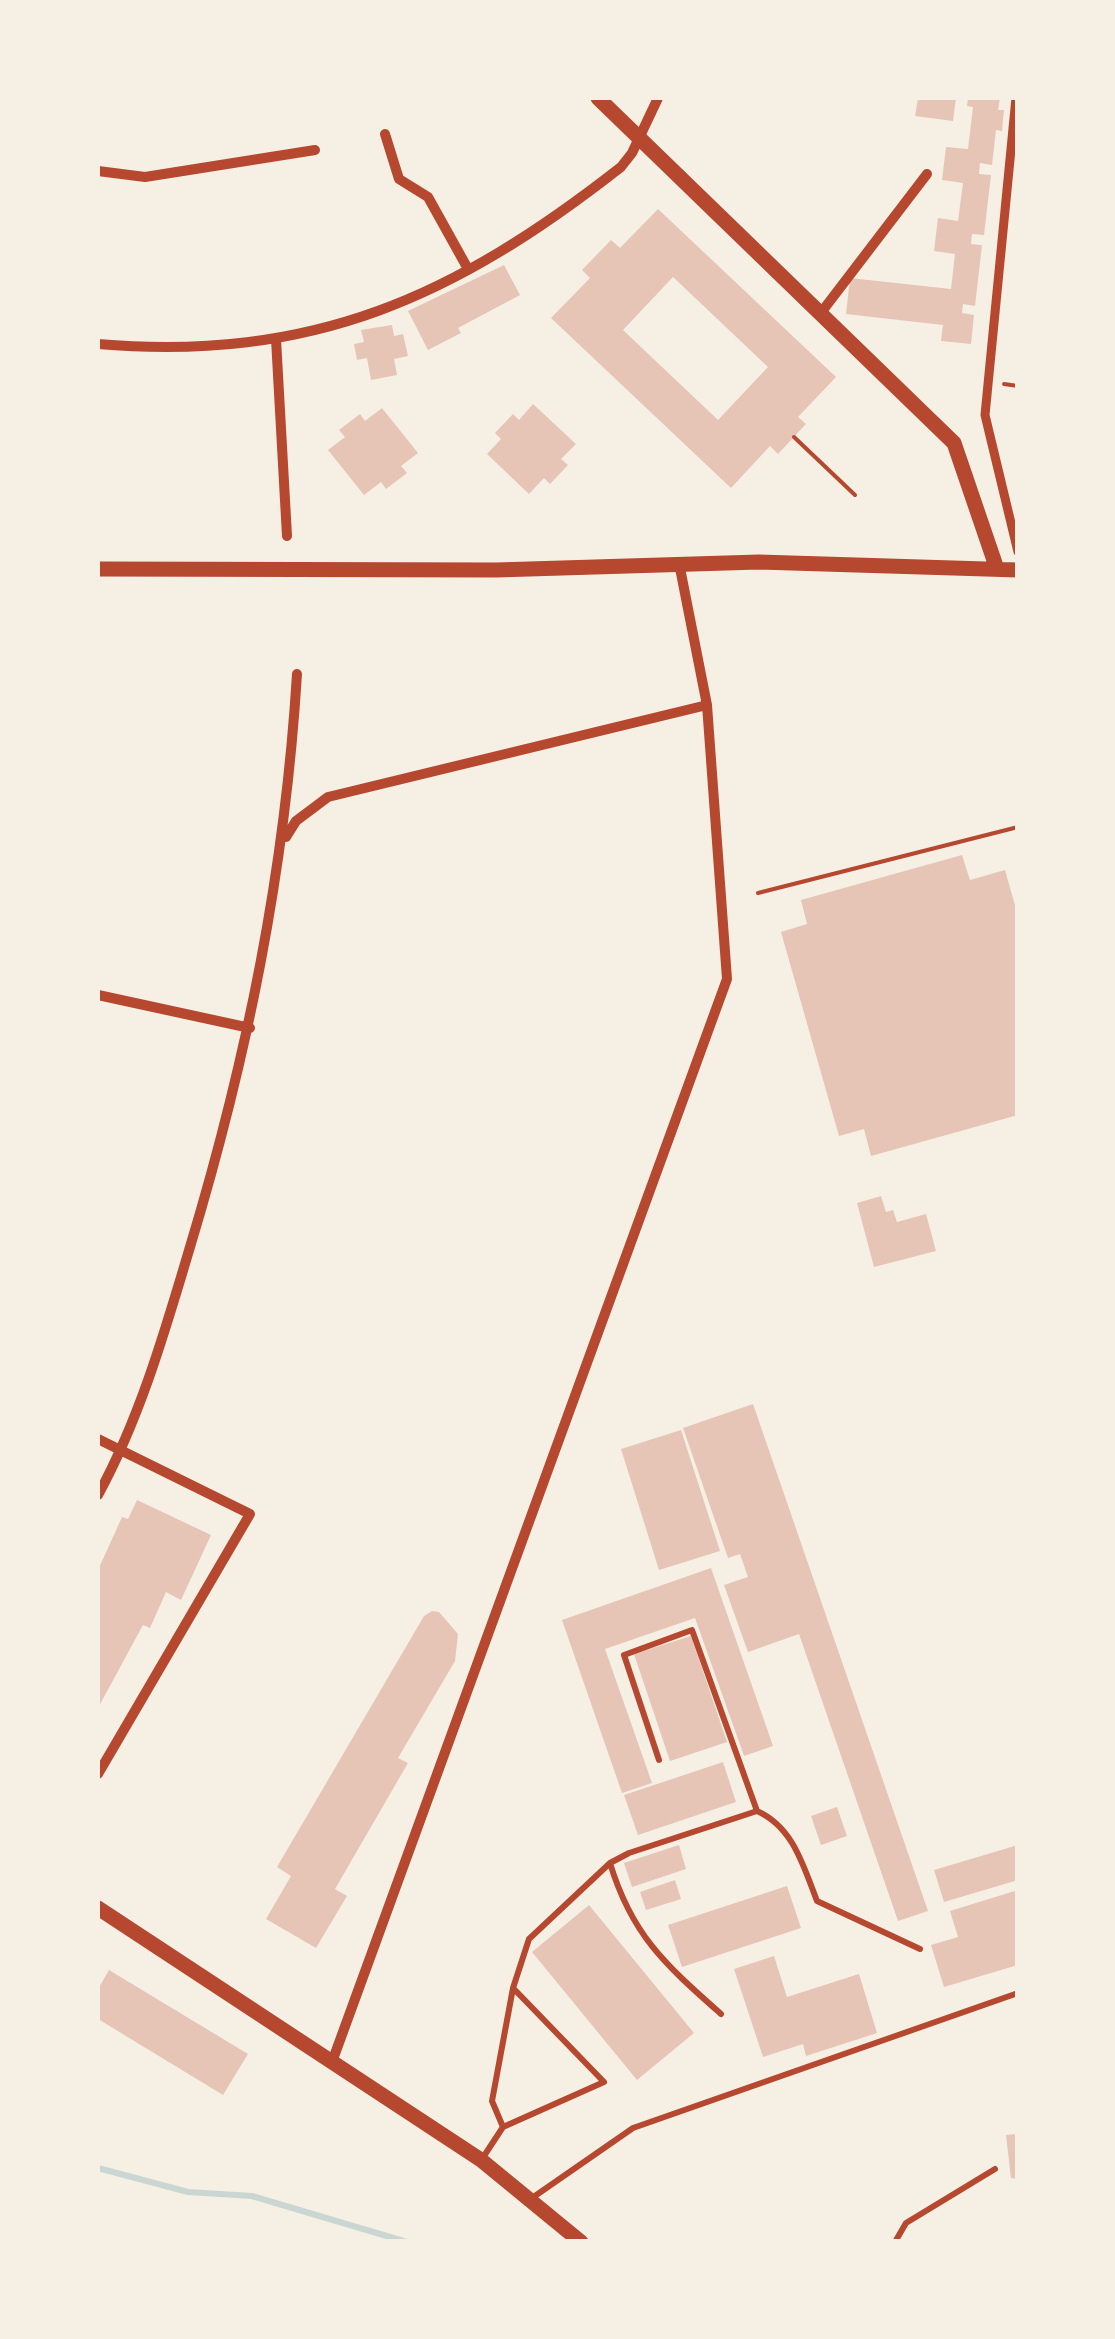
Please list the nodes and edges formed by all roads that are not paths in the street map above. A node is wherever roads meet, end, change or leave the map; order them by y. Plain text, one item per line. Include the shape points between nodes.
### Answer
1 (598, 98) edge
2 (658, 98) edge
3 (1016, 98) edge
4 (385, 134) dead end
5 (638, 141) junction
6 (316, 150) dead end
7 (98, 171) edge
8 (927, 174) dead end
9 (468, 269) junction
10 (820, 314) junction
11 (276, 339) junction
12 (98, 344) edge
13 (286, 536) dead end
14 (1018, 552) edge
15 (679, 563) junction
16 (98, 569) edge
17 (997, 569) junction
18 (1018, 570) edge
19 (296, 674) dead end
20 (708, 705) junction
21 (283, 842) junction
22 (98, 995) edge
23 (250, 1028) junction
24 (98, 1440) edge
25 (121, 1452) junction
26 (98, 1496) edge
27 (659, 1760) dead end
28 (98, 1774) edge
29 (757, 1811) junction
30 (610, 1863) junction
31 (98, 1908) edge
32 (920, 1949) dead end
33 (513, 1988) junction
34 (1018, 1992) edge
35 (720, 2014) dead end
36 (332, 2062) junction
37 (503, 2127) junction
38 (482, 2160) junction
39 (994, 2170) dead end
40 (532, 2198) junction
41 (581, 2242) edge
42 (895, 2242) edge

1 - 5 street
2 - 5 street
3 - 14 street via 985,415
4 - 9 street via 399,179 428,197
5 - 9 street via 627,160 592,189
5 - 10 street
6 - 7 street via 146,177
8 - 10 street
9 - 11 street via 403,304
10 - 17 street via 954,444
11 - 12 street
11 - 13 street
15 - 16 street via 496,570
15 - 17 street
15 - 20 street
17 - 18 street
19 - 21 street
20 - 21 street via 328,797 296,821
20 - 36 street via 727,979
21 - 23 street
22 - 23 street
23 - 25 street via 176,1293
24 - 25 street
25 - 26 street
25 - 28 street via 250,1514
27 - 29 lane via 624,1656 692,1630
29 - 30 lane
29 - 32 lane via 776,1820 796,1847 816,1901
30 - 33 lane via 528,1939
30 - 35 lane via 620,1896 654,1954
31 - 36 street
33 - 37 lane via 492,2100
33 - 37 lane via 604,2082
34 - 40 lane via 633,2128
36 - 38 street
37 - 38 lane
38 - 40 street
39 - 42 lane via 906,2222
40 - 41 street

